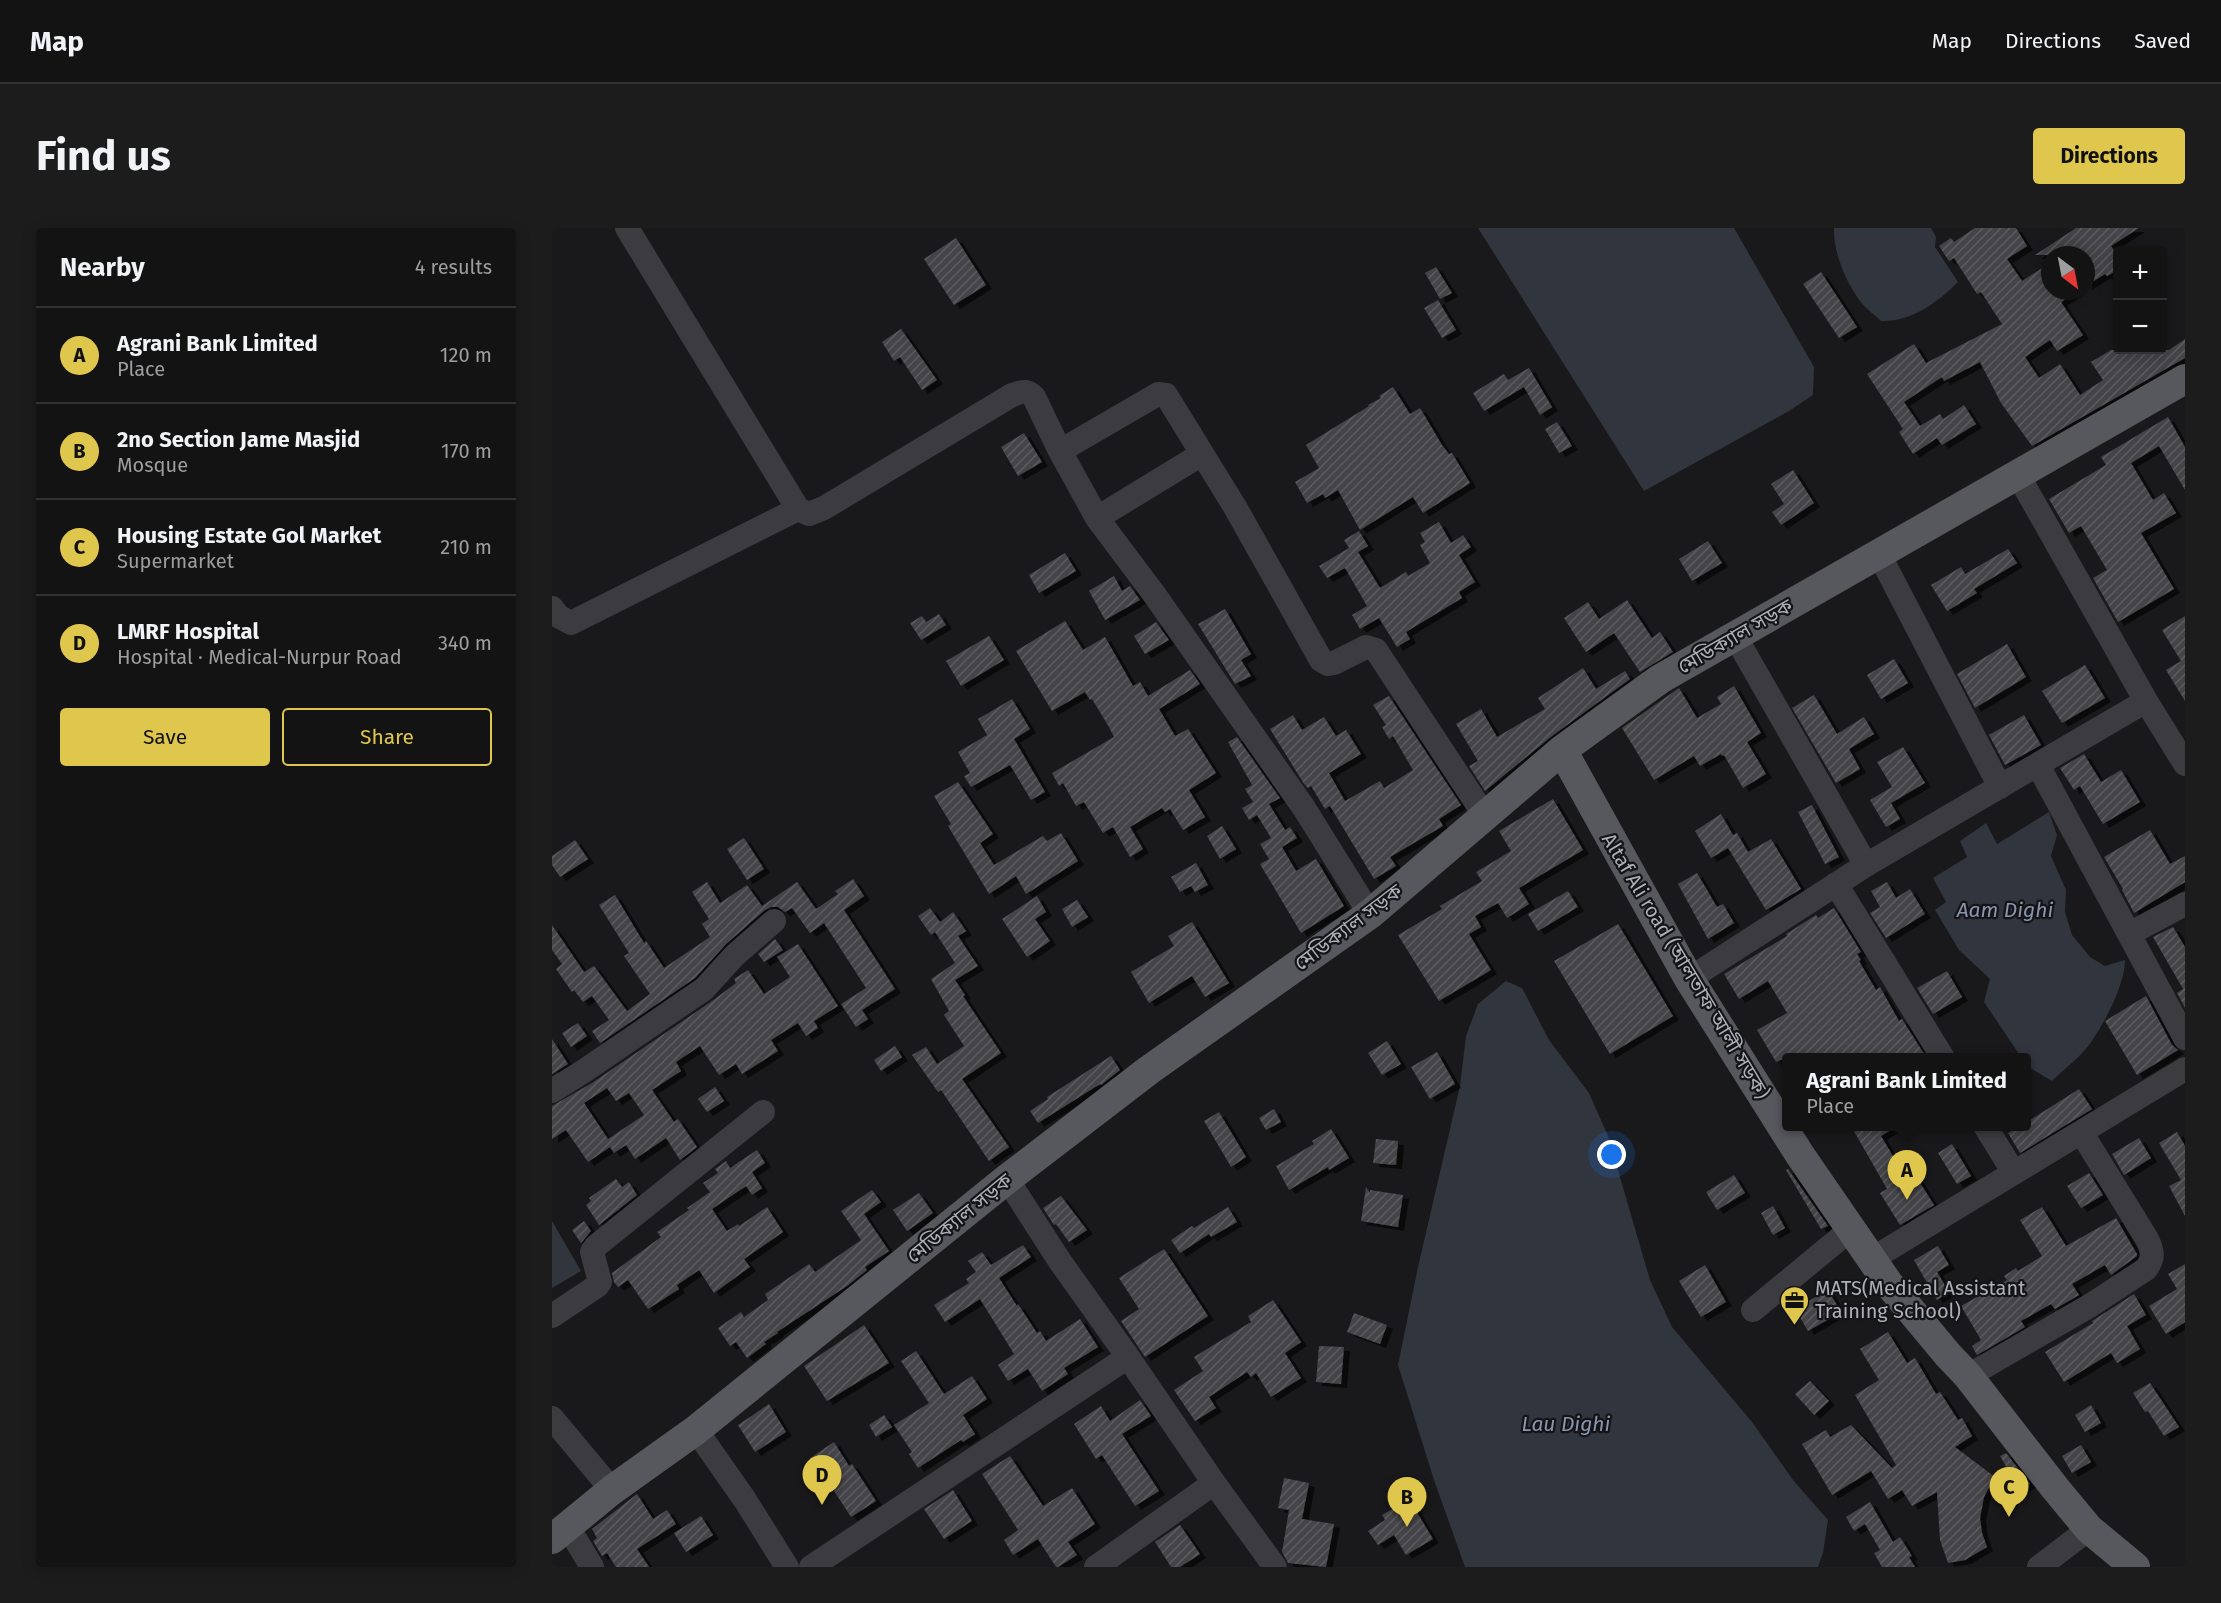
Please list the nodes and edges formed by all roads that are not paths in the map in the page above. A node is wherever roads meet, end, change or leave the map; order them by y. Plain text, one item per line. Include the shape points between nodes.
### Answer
1 (627, 228) edge
2 (2185, 380) edge
3 (1060, 451) junction
4 (1202, 454) junction
5 (2018, 475) junction
6 (798, 509) junction
7 (1097, 518) junction
8 (1879, 554) junction
9 (552, 608) edge
10 (1735, 636) junction
11 (2146, 701) junction
12 (1562, 750) junction
13 (2185, 764) edge
14 (2037, 765) junction
15 (2000, 787) junction
16 (1485, 816) junction
17 (1866, 865) junction
18 (1836, 884) junction
19 (2185, 904) edge
20 (1370, 914) junction
21 (774, 921) dead end
22 (2129, 934) junction
23 (1689, 979) junction
24 (2185, 1038) edge
25 (1939, 1053) edge
26 (2185, 1069) edge
27 (552, 1091) edge
28 (763, 1112) dead end
29 (1782, 1126) edge
30 (1785, 1131) edge
31 (1988, 1131) edge
32 (2081, 1132) junction
33 (2014, 1173) junction
34 (1006, 1179) junction
35 (1851, 1229) junction
36 (1872, 1259) junction
37 (1753, 1310) dead end
38 (552, 1316) edge
39 (1128, 1357) junction
40 (1968, 1376) junction
41 (552, 1418) edge
42 (696, 1430) junction
43 (1214, 1483) junction
44 (612, 1490) junction
45 (2090, 1528) junction
46 (560, 1533) edge
47 (592, 1567) edge
48 (787, 1567) edge
49 (811, 1567) edge
50 (1096, 1567) edge
51 (1275, 1567) edge
52 (2039, 1567) edge
53 (2135, 1567) edge

1 - 6 street
2 - 5 main road, মেডিক্যাল সড়ক
3 - 4 street via 1161,393 1168,398
3 - 6 street via 1034,397 1024,391 824,508 809,514
3 - 7 street
4 - 7 street
4 - 16 street via 1321,660 1334,663 1366,647 1376,650
5 - 8 main road, মেডিক্যাল সড়ক
5 - 11 street
6 - 9 street via 570,623
7 - 20 street via 1304,808
8 - 10 main road, মেডিক্যাল সড়ক
8 - 15 street
10 - 12 main road, মেডিক্যাল সড়ক via 1659,679
10 - 17 street
11 - 13 street
11 - 14 street
12 - 16 main road, মেডিক্যাল সড়ক
12 - 23 main road, Altaf Ali road (আলতাফ আলী সড়ক)
14 - 15 street
14 - 22 street
15 - 17 street
16 - 20 main road, মেডিক্যাল সড়ক
17 - 18 street
18 - 23 street
18 - 25 street
19 - 22 street
20 - 34 main road, মেডিক্যাল সড়ক via 1149,1070
21 - 27 street via 704,989
22 - 24 street
23 - 29 main road, Altaf Ali road (আলতাফ আলী সড়ক)
26 - 32 street
28 - 38 street via 596,1246 592,1252 600,1282
30 - 35 main road, Altaf Ali road (আলতাফ আলী সড়ক)
31 - 33 street
32 - 33 street
32 - 40 street via 2147,1239 2153,1251 2151,1261 2146,1269 2091,1305
33 - 36 street
34 - 39 street
34 - 42 main road, মেডিক্যাল সড়ক
35 - 36 main road, Altaf Ali road (আলতাফ আলী সড়ক)
35 - 37 street
36 - 40 main road, Altaf Ali road (আলতাফ আলী সড়ক)
39 - 43 street
39 - 49 street
40 - 45 main road, Altaf Ali road (আলতাফ আলী সড়ক)
41 - 44 street
42 - 44 main road, মেডিক্যাল সড়ক
42 - 48 street
43 - 50 street
43 - 51 street
44 - 46 main road, মেডিক্যাল সড়ক
45 - 52 street
45 - 53 main road, Altaf Ali road (আলতাফ আলী সড়ক)
46 - 47 street

